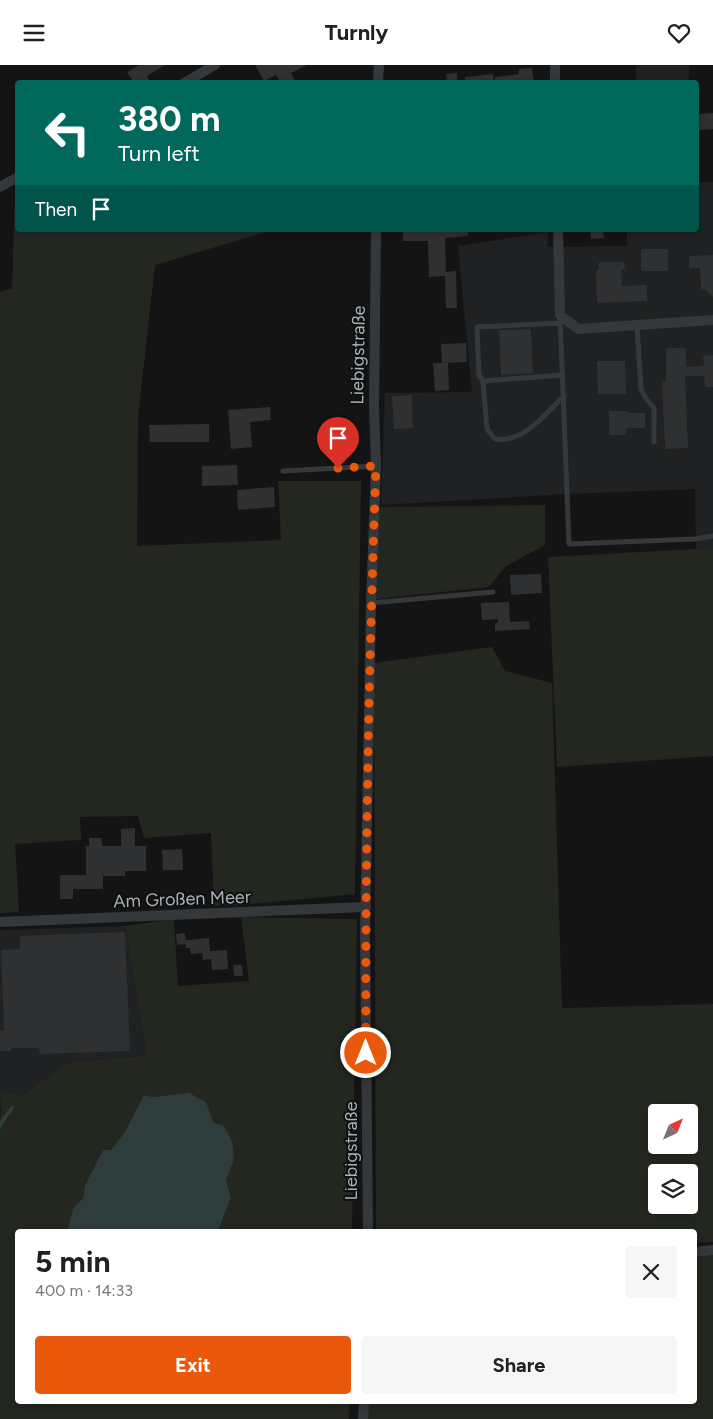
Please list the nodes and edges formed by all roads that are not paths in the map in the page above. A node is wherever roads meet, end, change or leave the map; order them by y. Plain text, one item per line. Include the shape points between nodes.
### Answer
1 (215, 65) edge
2 (379, 65) edge
3 (555, 65) edge
4 (189, 80) edge
5 (378, 80) edge
6 (555, 80) edge
7 (15, 179) edge
8 (0, 187) edge
9 (376, 232) edge
10 (558, 232) edge
11 (560, 319) junction
12 (713, 320) edge
13 (637, 325) junction
14 (563, 375) junction
15 (483, 381) junction
16 (564, 396) junction
17 (654, 442) dead end
18 (376, 466) junction
19 (283, 471) dead end
20 (713, 536) edge
21 (493, 592) dead end
22 (371, 603) junction
23 (366, 907) junction
24 (0, 922) edge
25 (368, 1229) edge
26 (713, 1251) edge
27 (697, 1252) edge
28 (364, 1404) edge
29 (363, 1419) edge

1 - 4 street
2 - 5 street
3 - 6 street
7 - 8 street
9 - 18 street, Liebigstraße
10 - 11 street
11 - 13 street via 578,329
11 - 14 lane
11 - 15 lane via 477,327
12 - 13 street
13 - 17 lane via 641,389 654,408
14 - 15 lane
14 - 16 lane
15 - 16 lane via 487,429 495,439 504,441 532,427
16 - 20 lane via 569,543
18 - 19 lane
18 - 22 street, Liebigstraße
21 - 22 lane
22 - 23 street, Liebigstraße
23 - 24 street, Am Großen Meer
23 - 25 street, Liebigstraße
26 - 27 street
28 - 29 street

